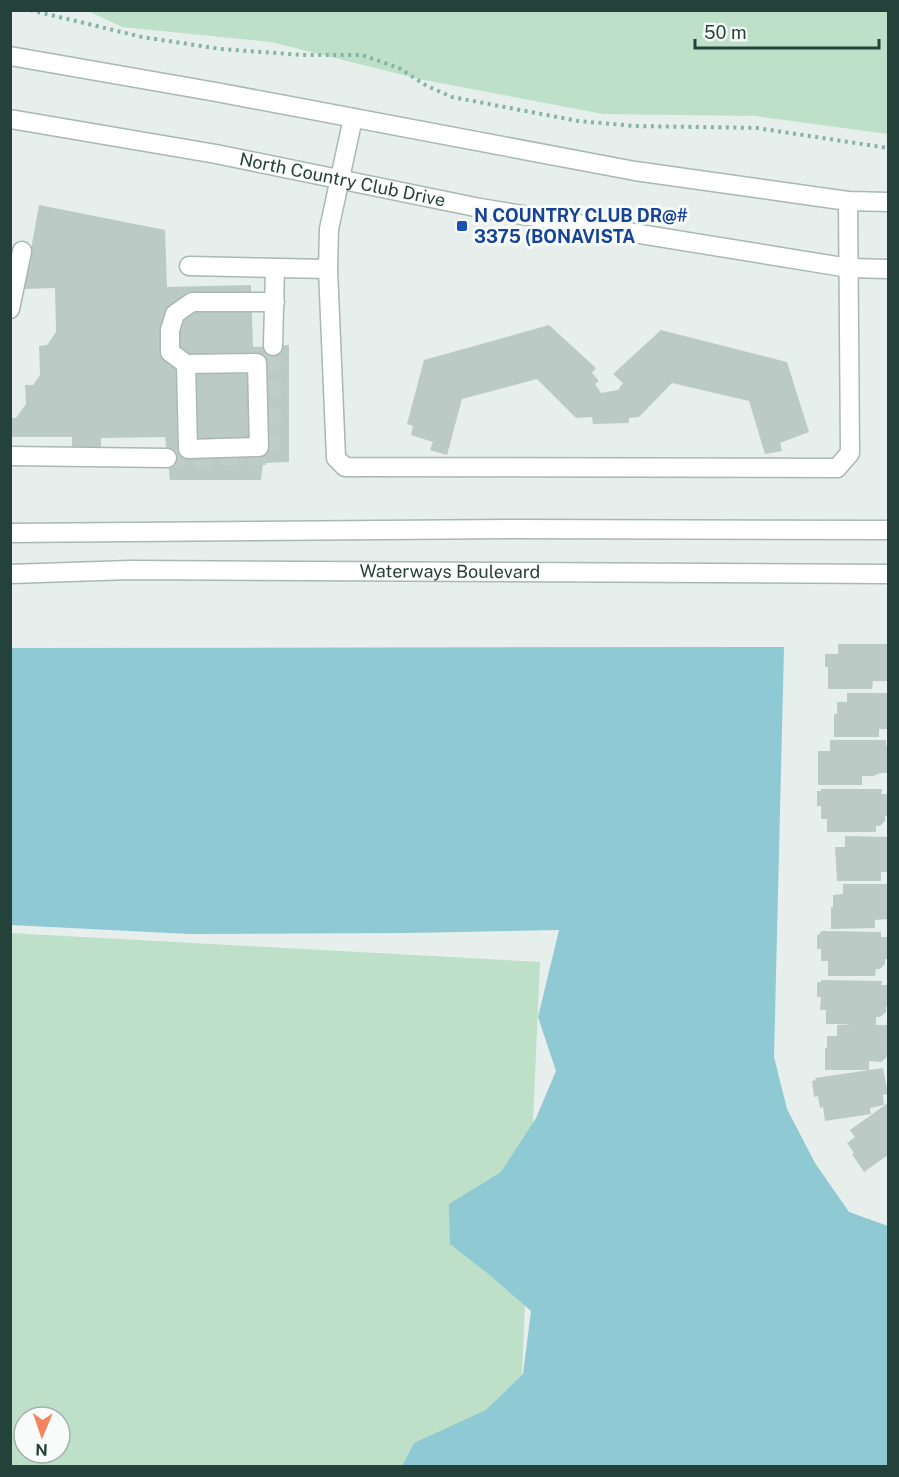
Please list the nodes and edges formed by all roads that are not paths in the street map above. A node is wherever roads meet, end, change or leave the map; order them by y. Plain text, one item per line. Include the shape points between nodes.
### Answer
1 (10, 56) edge
2 (353, 118) junction
3 (10, 119) edge
4 (339, 179) junction
5 (848, 201) junction
6 (888, 202) edge
7 (22, 251) dead end
8 (189, 266) dead end
9 (275, 268) junction
10 (849, 268) junction
11 (328, 269) junction
12 (888, 269) edge
13 (274, 302) junction
14 (10, 309) edge
15 (273, 346) tunnel mouth
16 (186, 364) junction
17 (10, 456) edge
18 (167, 458) tunnel mouth
19 (888, 530) edge
20 (10, 533) edge
21 (10, 574) edge
22 (888, 574) edge

1 - 2 street
2 - 4 street
2 - 5 street via 636,171
3 - 4 street, North Country Club Drive
4 - 10 street, North Country Club Drive via 480,208
4 - 11 street via 330,225
5 - 6 street
5 - 10 street
7 - 14 street
8 - 9 street
9 - 11 street
9 - 13 street
10 - 11 street via 850,453 837,468 345,467 336,458
10 - 12 street, North Country Club Drive
13 - 15 street
13 - 16 street via 192,302 175,314 170,330 170,352
16 - 16 street via 257,363 259,447 188,449
17 - 18 street
19 - 20 street
21 - 22 street, Waterways Boulevard via 130,570

